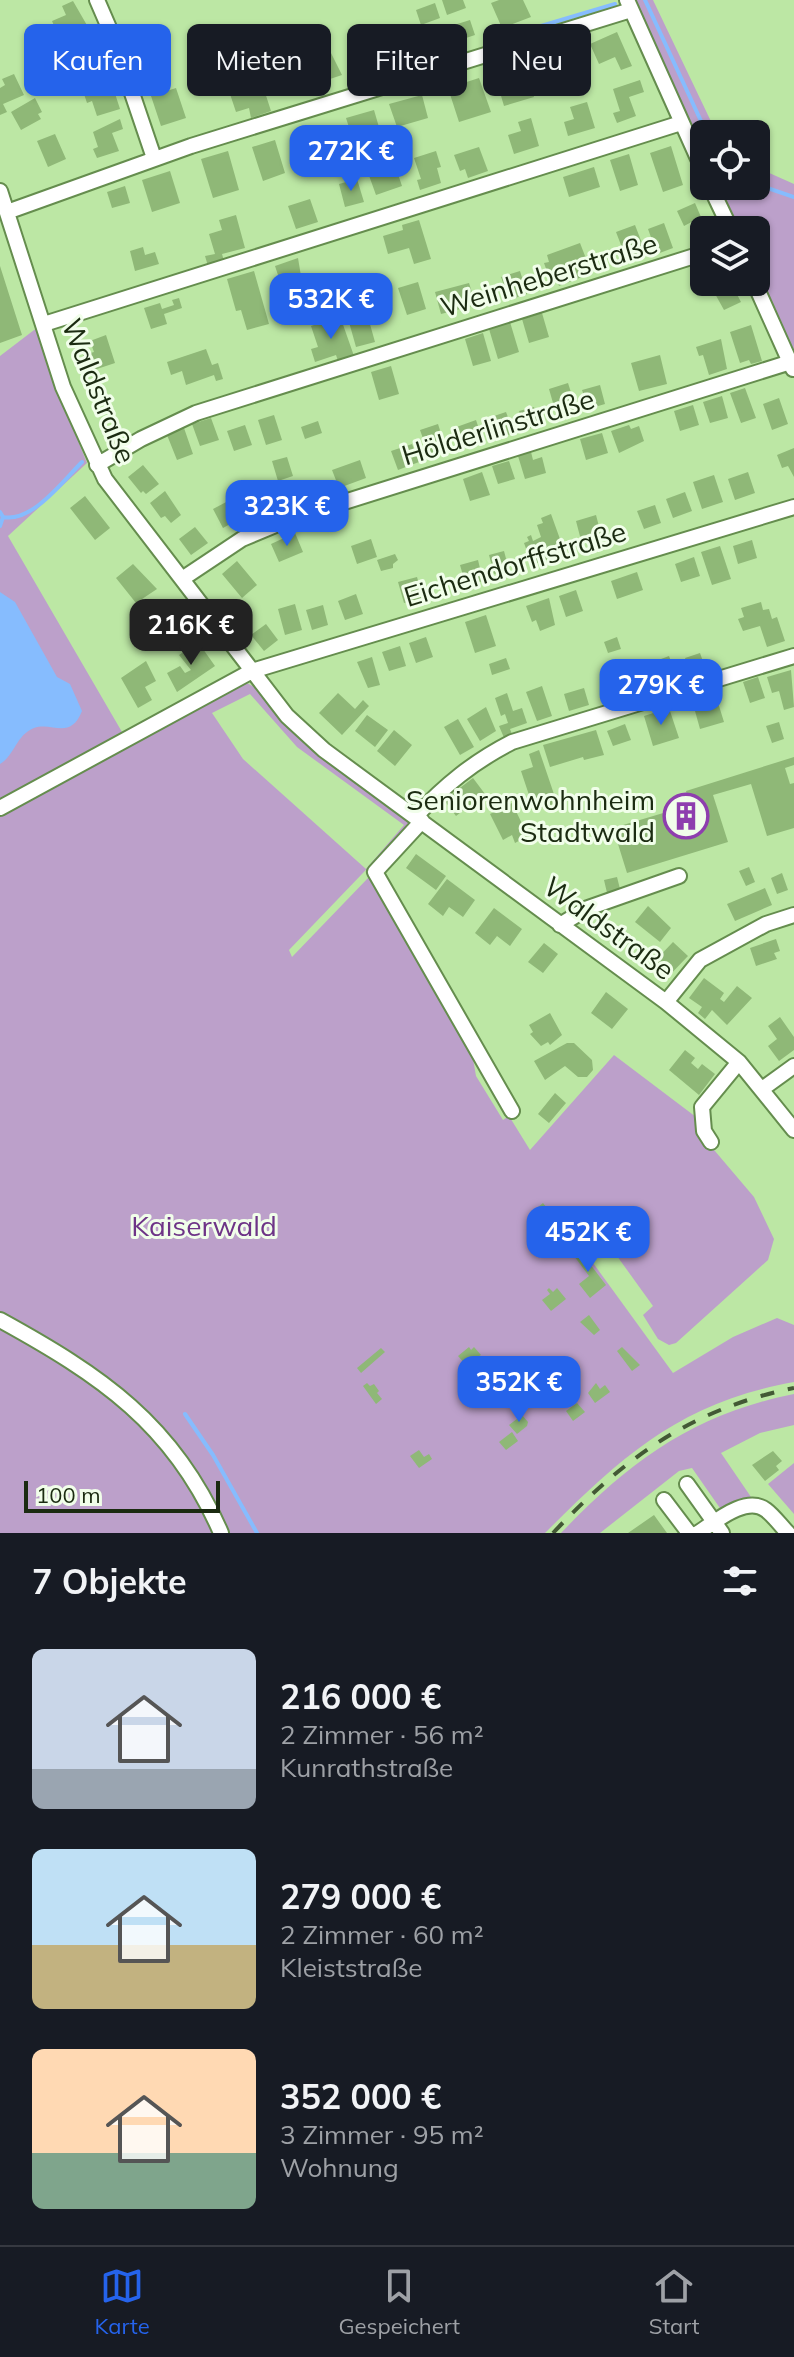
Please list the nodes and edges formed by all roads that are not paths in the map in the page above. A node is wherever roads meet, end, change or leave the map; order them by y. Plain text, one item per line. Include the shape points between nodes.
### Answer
1 (97, 0) edge
2 (629, 5) edge
3 (681, 123) junction
4 (690, 142) edge
5 (154, 158) junction
6 (0, 191) edge
7 (7, 212) junction
8 (690, 257) edge
9 (761, 296) edge
10 (44, 324) junction
11 (793, 365) edge
12 (97, 465) junction
13 (794, 507) edge
14 (182, 579) junction
15 (794, 656) edge
16 (252, 671) junction
17 (0, 808) edge
18 (418, 819) junction
19 (679, 876) dead end
20 (794, 915) edge
21 (560, 925) junction
22 (666, 1002) junction
23 (739, 1062) junction
24 (794, 1066) edge
25 (762, 1089) junction
26 (512, 1111) dead end
27 (794, 1130) edge
28 (711, 1142) dead end
29 (0, 1320) edge
30 (687, 1484) dead end
31 (664, 1500) dead end
32 (720, 1524) edge
33 (221, 1533) edge
34 (689, 1533) edge
35 (698, 1533) edge
36 (788, 1533) edge

1 - 5 street
2 - 3 street
2 - 5 street
3 - 4 street
3 - 10 street
5 - 7 street
6 - 7 street, Waldstraße
7 - 10 street, Waldstraße
8 - 12 street, Weinheberstraße via 196,413
9 - 11 street
10 - 12 street, Waldstraße via 68,400
11 - 14 street, Hölderlinstraße via 290,519 242,539
12 - 14 street, Waldstraße
13 - 16 street, Eichendorffstraße
14 - 16 street, Waldstraße
15 - 18 street via 512,742 448,782
16 - 17 street, Eichendorffstraße
16 - 18 street, Waldstraße via 305,735
18 - 21 street, Waldstraße
18 - 26 street via 375,872
19 - 21 street via 588,908
20 - 22 street via 700,960
21 - 22 street, Waldstraße
22 - 23 street, Waldstraße
23 - 25 street, Waldstraße
23 - 28 street via 702,1107 704,1131
24 - 25 street
25 - 27 street, Waldstraße
29 - 33 street via 54,1350 132,1405 176,1457
30 - 32 street
31 - 34 street
32 - 35 street
32 - 36 street via 753,1505 764,1508

